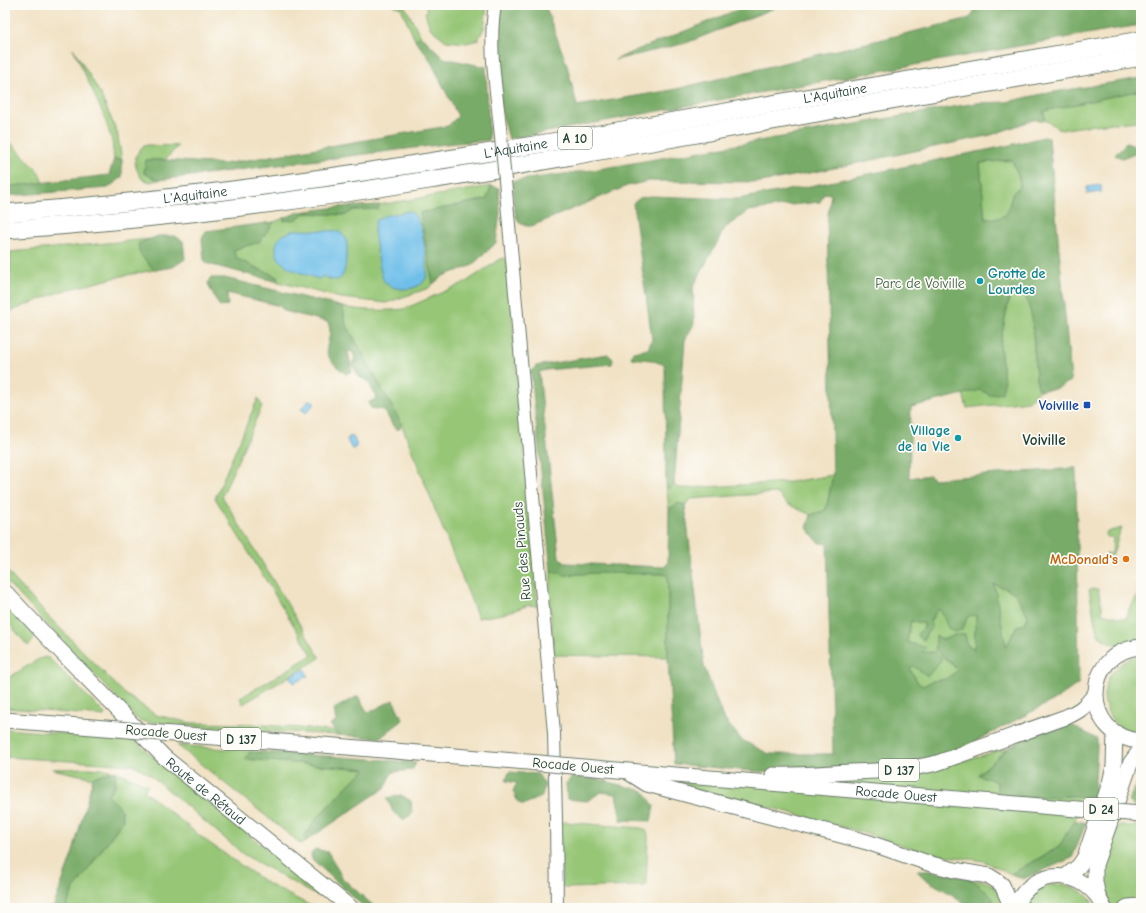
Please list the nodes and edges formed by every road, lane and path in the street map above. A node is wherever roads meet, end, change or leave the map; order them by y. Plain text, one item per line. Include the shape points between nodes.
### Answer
1 (495, 5) edge
2 (1141, 40) edge
3 (1141, 57) edge
4 (5, 213) edge
5 (5, 230) edge
6 (5, 592) edge
7 (1141, 646) edge
8 (1095, 694) junction
9 (5, 720) edge
10 (1115, 732) junction
11 (1141, 741) edge
12 (1141, 749) edge
13 (628, 771) junction
14 (686, 776) junction
15 (1141, 814) edge
16 (1065, 877) junction
17 (1101, 902) edge
18 (1141, 906) edge
19 (351, 908) edge
20 (557, 908) edge
21 (1012, 908) edge
22 (1015, 908) edge
23 (1126, 908) edge

1 - 20 street, Rue des Pinauds, bridge via 492,51 554,732
2 - 4 highway, L'Aquitaine / A 10 via 430,162 194,195
3 - 5 highway, L'Aquitaine / A 10 via 428,180 160,216
6 - 19 main road, Route de Rétaud via 164,757
7 - 8 main road via 1118,653 1109,660 1098,679
8 - 10 main road via 1100,715 1106,725
8 - 14 main road, D 137 via 1086,706 1066,717 922,767 820,774 730,773
9 - 13 main road, Rocade Ouest / D 137, bridge
10 - 11 main road via 1124,738
10 - 16 main road, D 24 via 1114,766 1110,783 1085,857
12 - 17 main road, D 24 via 1130,764 1095,865 1095,882
13 - 14 main road, Rocade Ouest
13 - 21 main road via 647,784 867,842 931,864 989,876 1005,890
14 - 15 main road, Rocade Ouest / D 137, bridge
16 - 17 main road via 1080,881 1092,890
16 - 22 main road via 1046,878 1037,882 1022,894
18 - 23 main road

